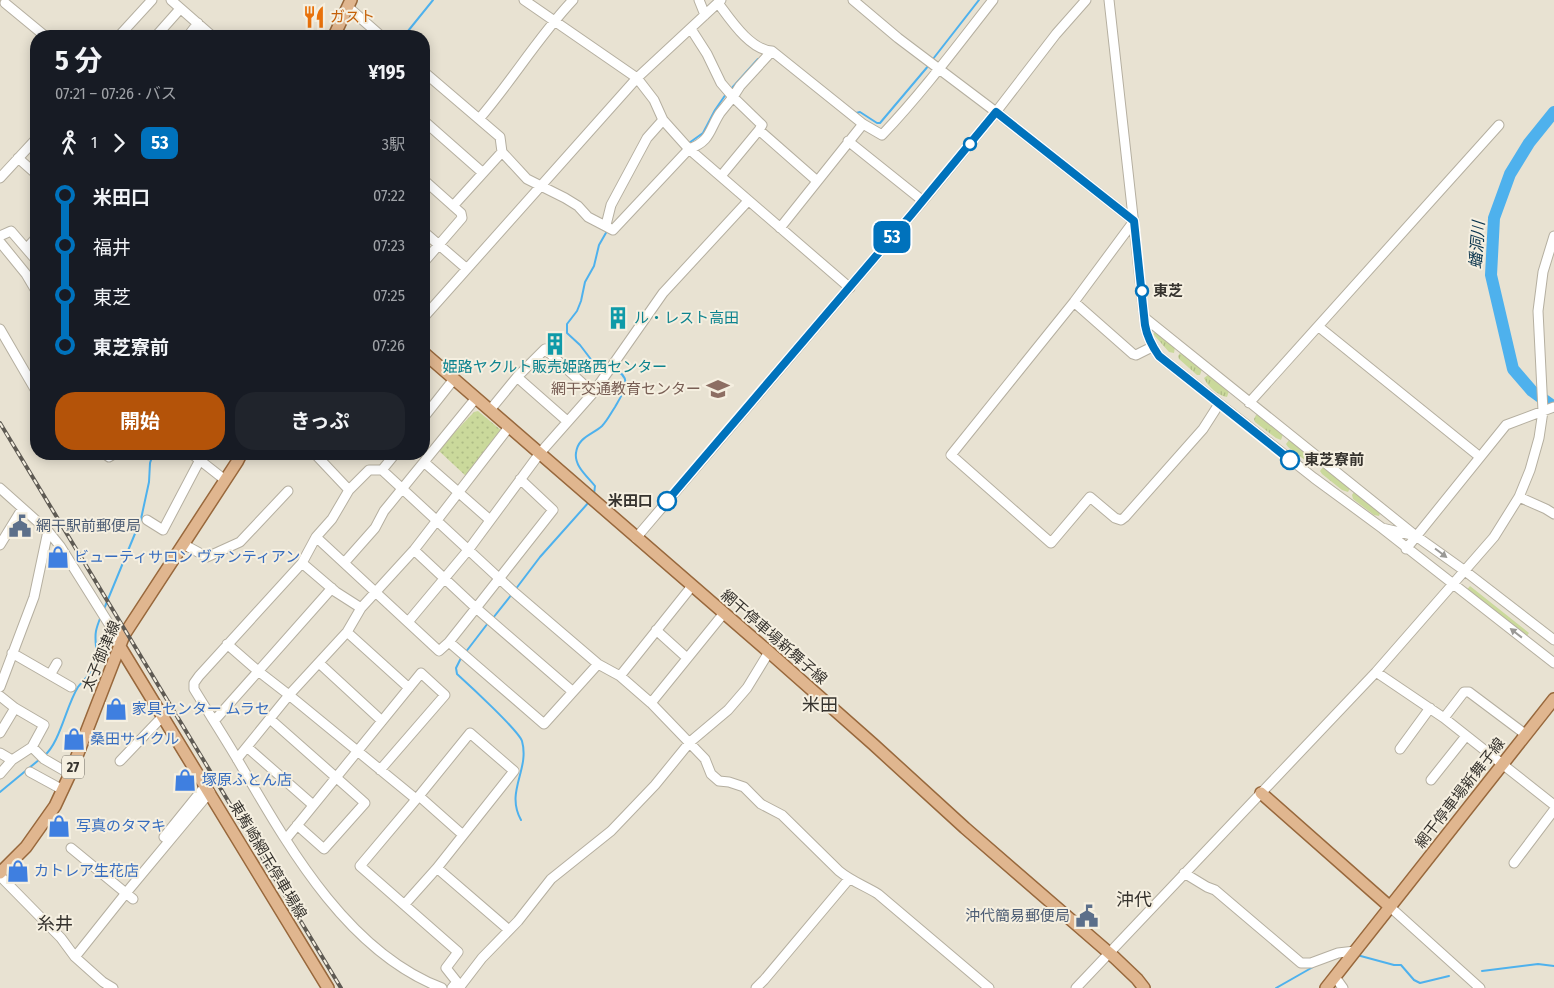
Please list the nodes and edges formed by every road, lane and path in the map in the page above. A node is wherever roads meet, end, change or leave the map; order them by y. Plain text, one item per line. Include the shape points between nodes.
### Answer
1 (152, 0) edge
2 (171, 0) edge
3 (524, 0) edge
4 (573, 0) edge
5 (699, 0) edge
6 (853, 0) edge
7 (993, 0) edge
8 (1086, 0) edge
9 (1109, 0) edge
10 (719, 2) edge
11 (5, 3) dead end
12 (349, 4) edge
13 (180, 9) junction
14 (705, 15) junction
15 (554, 21) junction
16 (198, 23) junction
17 (691, 29) junction
18 (38, 30) edge
19 (124, 30) edge
20 (161, 30) edge
21 (193, 30) edge
22 (206, 30) edge
23 (337, 30) edge
24 (376, 30) edge
25 (772, 51) junction
26 (940, 69) junction
27 (430, 77) edge
28 (637, 78) junction
29 (730, 93) junction
30 (996, 112) junction
31 (479, 119) junction
32 (663, 120) junction
33 (863, 124) junction
34 (1499, 125) dead end
35 (430, 126) edge
36 (759, 130) junction
37 (848, 140) junction
38 (30, 146) edge
39 (687, 147) junction
40 (28, 148) joint
41 (502, 152) junction
42 (18, 158) junction
43 (30, 169) edge
44 (483, 173) junction
45 (721, 176) junction
46 (0, 178) edge
47 (817, 181) junction
48 (430, 185) edge
49 (542, 185) junction
50 (748, 201) junction
51 (923, 201) junction
52 (453, 206) junction
53 (1134, 221) junction
54 (609, 227) junction
55 (780, 228) junction
56 (0, 236) edge
57 (1554, 236) edge
58 (430, 237) edge
59 (0, 242) edge
60 (438, 244) junction
61 (30, 245) edge
62 (27, 248) junction
63 (30, 252) edge
64 (430, 254) edge
65 (467, 269) junction
66 (30, 281) edge
67 (850, 288) junction
68 (1074, 302) junction
69 (430, 310) edge
70 (1145, 318) junction
71 (1318, 327) junction
72 (0, 330) edge
73 (1152, 347) junction
74 (430, 358) edge
75 (517, 377) junction
76 (454, 379) junction
77 (30, 381) edge
78 (593, 393) junction
79 (476, 398) junction
80 (1249, 403) junction
81 (1219, 404) junction
82 (1554, 407) edge
83 (430, 409) edge
84 (490, 410) junction
85 (1539, 412) junction
86 (567, 421) junction
87 (509, 427) junction
88 (540, 453) junction
89 (430, 457) edge
90 (1480, 457) junction
91 (196, 460) edge
92 (203, 460) edge
93 (238, 460) edge
94 (321, 460) edge
95 (390, 460) edge
96 (427, 460) edge
97 (425, 463) junction
98 (382, 470) junction
99 (520, 479) junction
100 (225, 480) junction
101 (0, 488) edge
102 (349, 490) junction
103 (403, 490) junction
104 (288, 491) dead end
105 (459, 493) junction
106 (1519, 497) junction
107 (22, 509) junction
108 (1554, 514) edge
109 (1368, 516) junction
110 (147, 520) dead end
111 (437, 520) junction
112 (490, 520) junction
113 (48, 532) junction
114 (1416, 536) junction
115 (316, 537) junction
116 (636, 538) junction
117 (183, 544) junction
118 (0, 545) edge
119 (1406, 549) junction
120 (414, 550) junction
121 (469, 550) junction
122 (302, 562) junction
123 (344, 563) junction
124 (1465, 571) junction
125 (445, 578) junction
126 (498, 578) junction
127 (1454, 585) junction
128 (692, 586) junction
129 (332, 588) junction
130 (376, 593) junction
131 (361, 608) junction
132 (476, 608) junction
133 (724, 613) junction
134 (408, 622) junction
135 (656, 630) junction
136 (347, 632) junction
137 (1554, 640) edge
138 (449, 642) junction
139 (226, 644) junction
140 (120, 645) junction
141 (769, 652) junction
142 (12, 653) junction
143 (687, 658) junction
144 (57, 663) dead end
145 (319, 663) junction
146 (1554, 663) edge
147 (3, 664) edge
148 (598, 664) junction
149 (258, 671) junction
150 (1376, 672) junction
151 (50, 675) junction
152 (620, 676) junction
153 (0, 687) edge
154 (71, 687) dead end
155 (409, 688) junction
156 (572, 691) junction
157 (289, 695) junction
158 (0, 696) edge
159 (1554, 699) edge
160 (651, 703) junction
161 (15, 708) junction
162 (1430, 708) junction
163 (163, 716) junction
164 (1444, 718) junction
165 (270, 719) junction
166 (214, 720) junction
167 (382, 721) junction
168 (0, 733) edge
169 (1526, 734) junction
170 (1466, 736) junction
171 (690, 742) junction
172 (32, 747) junction
173 (247, 747) junction
174 (1400, 748) dead end
175 (357, 751) junction
176 (0, 753) edge
177 (237, 759) junction
178 (12, 760) junction
179 (120, 761) dead end
180 (1502, 764) junction
181 (380, 770) junction
182 (30, 772) dead end
183 (0, 774) edge
184 (70, 774) junction
185 (336, 777) junction
186 (1432, 780) dead end
187 (208, 789) junction
188 (63, 790) junction
189 (1261, 793) junction
190 (418, 798) junction
191 (313, 805) junction
192 (1554, 805) edge
193 (1554, 810) edge
194 (297, 825) junction
195 (463, 834) junction
196 (286, 839) junction
197 (71, 848) dead end
198 (1514, 863) dead end
199 (437, 868) junction
200 (1184, 873) junction
201 (0, 875) edge
202 (849, 879) junction
203 (129, 896) junction
204 (404, 905) junction
205 (1389, 906) junction
206 (509, 930) junction
207 (1355, 951) junction
208 (1110, 953) junction
209 (75, 957) junction
210 (1334, 978) junction
211 (100, 985) edge
212 (113, 988) edge
213 (328, 988) edge
214 (442, 988) edge
215 (459, 988) edge
216 (756, 988) edge
217 (989, 988) edge
218 (1076, 988) edge
219 (1144, 988) edge
220 (1326, 988) edge
221 (1343, 988) edge
222 (1480, 988) edge

1 - 19 street
2 - 13 street
3 - 15 street
4 - 15 street
5 - 14 street
6 - 26 street
7 - 26 street
8 - 30 street
9 - 53 street
10 - 14 street
10 - 25 street via 732,23 750,41
11 - 18 street
12 - 23 main road
12 - 24 street
13 - 16 street
13 - 20 street
14 - 17 street
15 - 28 street
15 - 31 street
16 - 21 street
16 - 22 street
17 - 28 street
17 - 29 street
25 - 29 street
25 - 33 street
26 - 30 street
26 - 33 street via 882,135
27 - 31 street
28 - 32 street via 654,100
28 - 49 street
29 - 36 street via 762,125
29 - 39 street via 705,141 698,146
30 - 51 street
30 - 53 street
31 - 41 street via 500,137
32 - 39 street
32 - 54 street via 648,138 611,205
33 - 37 street
34 - 71 street
35 - 44 street
36 - 45 street
36 - 47 street
37 - 47 street
37 - 51 street
38 - 40 street
39 - 45 street
39 - 54 street via 614,230
40 - 42 street
41 - 44 street
41 - 49 street via 527,179
42 - 43 street
42 - 46 street
44 - 52 street
45 - 50 street
47 - 55 street
48 - 52 street
49 - 54 street
49 - 65 street
50 - 55 street
50 - 78 street via 663,294
51 - 67 street
52 - 60 street via 462,218
53 - 68 street
53 - 70 street
55 - 67 street
56 - 62 street via 11,231
57 - 85 street via 1538,312
58 - 60 street
59 - 66 street
60 - 64 street
60 - 65 street
61 - 62 street
62 - 63 street
65 - 69 street
67 - 116 street
68 - 73 street via 1132,354 1136,356
68 - 81 street via 951,455 1051,543 1090,498 1115,518 1125,517 1203,429
70 - 73 street
70 - 80 street
71 - 80 street
71 - 90 street
72 - 77 street
73 - 81 street
74 - 76 main road, 網干停車場新舞子線
75 - 78 street via 545,349
75 - 84 street
75 - 86 street
76 - 79 main road, 網干停車場新舞子線
76 - 83 street
78 - 86 street
79 - 84 main road, 網干停車場新舞子線
79 - 89 street
80 - 114 street
81 - 109 street
82 - 85 street
84 - 87 main road, 網干停車場新舞子線
85 - 90 street via 1506,425
85 - 106 street via 1536,451
86 - 88 street
87 - 88 main road, 網干停車場新舞子線
87 - 105 street
88 - 99 street
88 - 116 main road, 網干停車場新舞子線
90 - 114 street
91 - 110 street via 163,530
92 - 100 street
93 - 100 main road, 太子御津線 / 27
94 - 102 street
95 - 98 street
96 - 97 street
97 - 103 street
97 - 105 street
98 - 102 street via 369,470
98 - 103 street
99 - 112 street
99 - 126 street via 552,510
100 - 117 main road, 太子御津線 / 27
101 - 107 street
102 - 115 street via 332,519
103 - 111 street
103 - 123 street via 384,511 376,528
104 - 117 street via 240,542 207,557
105 - 111 street
105 - 112 street
106 - 108 street
106 - 124 street via 1494,537
107 - 113 street
107 - 118 street
109 - 114 street via 1382,528
109 - 119 street
111 - 120 street
111 - 121 street
112 - 121 street
113 - 140 street via 60,546
113 - 142 street via 34,597
114 - 119 street
114 -> 124 street
115 - 122 street
115 - 123 street
116 - 128 main road, 網干停車場新舞子線
117 - 140 main road, 太子御津線 / 27
119 - 127 street
120 - 125 street
120 - 130 street
121 - 125 street
121 - 126 street
122 - 129 street
122 - 139 street
123 - 130 street
124 - 127 street
124 - 137 street
125 - 132 street
125 - 134 street
126 - 132 street
126 - 148 street
146 -> 127 street
127 - 150 street
128 - 133 main road, 網干停車場新舞子線
128 - 135 street
129 - 131 street
129 - 149 street
130 - 131 street
130 - 134 street
131 - 136 street
132 - 138 street
132 - 156 street
133 - 141 main road, 網干停車場新舞子線
133 - 143 street
134 - 138 street via 440,651
135 - 143 street
135 - 152 street
136 - 145 street
136 - 155 street
138 - 156 street via 544,724
139 - 149 street
139 - 166 street via 194,684
140 - 163 main road, 東觜崎網干停車場線
140 - 184 main road, 太子御津線 / 27
141 - 171 street via 747,688 728,710
141 - 208 main road, 網干停車場新舞子線
142 - 147 street
142 - 151 street
143 - 160 street
144 - 151 street
145 - 157 street
145 - 167 street
147 - 153 street
148 - 152 street
148 - 156 street
149 - 157 street
149 - 166 street
150 - 162 street
150 - 189 street
151 - 154 street
152 - 160 street
155 - 167 street
155 - 181 street via 421,673 445,695
157 - 165 street
157 - 175 street
158 - 161 street
159 - 169 main road, 網干停車場新舞子線
160 - 171 street
161 - 168 street
161 - 172 street via 44,725
162 - 164 street
162 - 174 street
163 - 179 street
163 - 187 main road, 東觜崎網干停車場線
164 - 169 street via 1464,692 1470,692
164 - 170 street
165 - 173 street
165 - 185 street
166 - 177 street
167 - 175 street
169 - 180 main road, 網干停車場新舞子線
170 - 180 street
170 - 186 street
171 - 202 street via 719,781 744,787 761,804 782,815
171 - 206 street via 611,831 551,879
172 - 178 street
172 - 184 street via 44,759
173 - 177 street
173 - 191 street
175 - 181 street
175 - 185 street
176 - 178 street
177 - 196 street
178 - 183 street
180 - 192 street
180 - 205 main road, 網干停車場新舞子線
181 - 190 street
182 - 188 street
184 - 188 main road, 太子御津線 / 27
185 - 191 street
185 - 194 street via 365,803 324,849
187 - 203 street
187 - 213 main road, 東觜崎網干停車場線
188 - 201 main road, 太子御津線 / 27 via 26,847
189 - 200 street
189 - 205 main road
190 - 195 street
190 - 195 street via 470,732 514,770
190 - 204 street via 360,866
191 - 194 street
193 - 198 street
194 - 196 street
195 - 199 street
196 - 214 street via 315,880 363,937 412,975
197 - 203 street
199 - 204 street
199 - 206 street
200 - 207 street via 1215,890 1301,963
200 - 208 street
201 - 209 street
202 - 216 street
202 - 217 street via 878,894
203 - 209 street
204 - 215 street via 458,952 446,968
205 - 207 main road, 網干停車場新舞子線
205 - 222 street
206 - 215 street
207 - 210 main road, 網干停車場新舞子線
208 - 218 street
208 - 219 main road, 網干停車場新舞子線
209 - 211 street
210 - 220 main road, 網干停車場新舞子線
210 - 221 street
211 - 212 street

